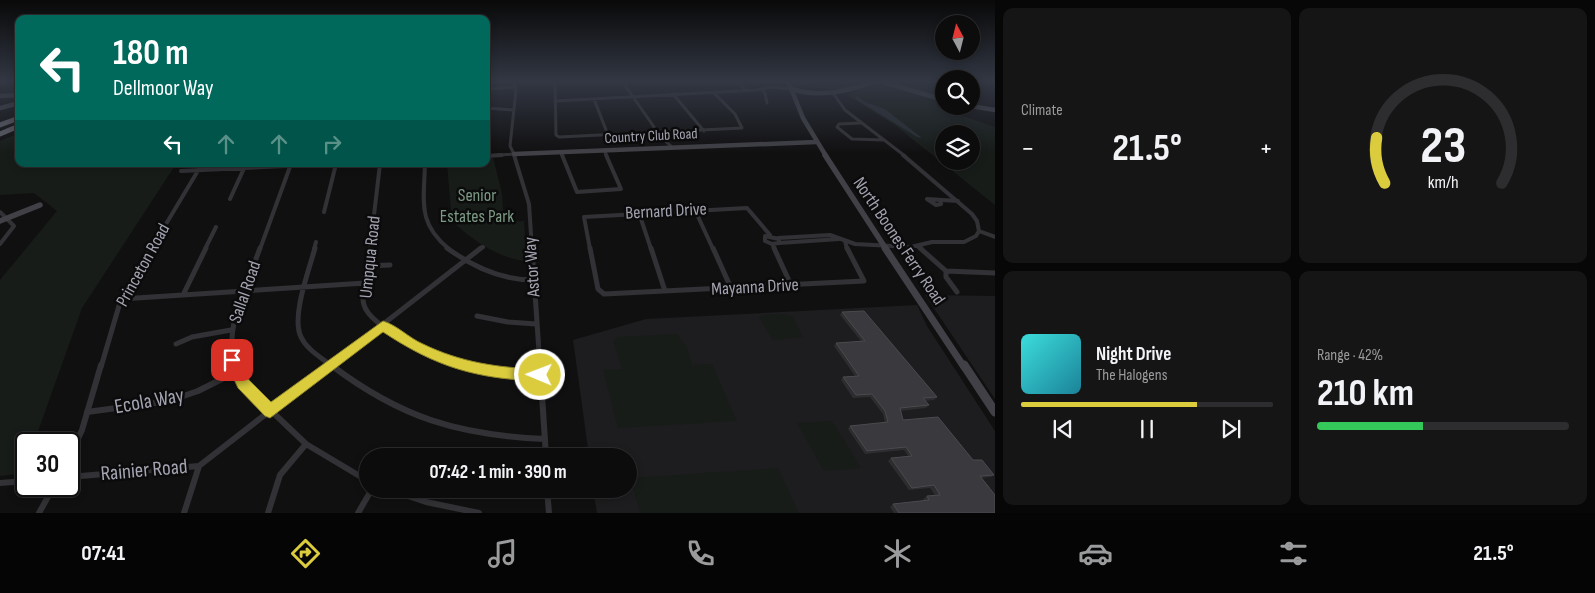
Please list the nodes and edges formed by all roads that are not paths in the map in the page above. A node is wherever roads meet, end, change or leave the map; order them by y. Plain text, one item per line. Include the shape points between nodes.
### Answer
1 (514, 105) edge
2 (555, 105) edge
3 (596, 105) edge
4 (639, 105) edge
5 (682, 105) edge
6 (726, 105) edge
7 (798, 105) edge
8 (841, 105) edge
9 (490, 108) edge
10 (980, 108) edge
11 (514, 110) junction
12 (995, 110) edge
13 (15, 119) edge
14 (861, 123) junction
15 (0, 125) edge
16 (15, 128) edge
17 (704, 130) junction
18 (658, 133) junction
19 (0, 134) edge
20 (608, 135) junction
21 (884, 140) junction
22 (816, 142) junction
23 (672, 147) junction
24 (604, 150) junction
25 (561, 152) junction
26 (514, 154) junction
27 (490, 156) edge
28 (200, 167) edge
29 (233, 167) edge
30 (245, 167) edge
31 (290, 167) edge
32 (335, 167) edge
33 (380, 167) edge
34 (425, 167) edge
35 (198, 170) junction
36 (181, 171) dead end
37 (230, 199) dead end
38 (940, 201) dead end
39 (958, 201) junction
40 (40, 204) dead end
41 (695, 210) junction
42 (0, 212) edge
43 (324, 212) dead end
44 (639, 213) junction
45 (3, 220) edge
46 (216, 227) dead end
47 (979, 231) junction
48 (770, 235) junction
49 (995, 237) edge
50 (842, 240) junction
51 (778, 241) junction
52 (316, 242) dead end
53 (0, 244) edge
54 (772, 244) junction
55 (884, 246) junction
56 (919, 246) junction
57 (483, 247) dead end
58 (467, 260) junction
59 (390, 265) dead end
60 (368, 266) junction
61 (946, 271) junction
62 (995, 273) edge
63 (533, 280) junction
64 (365, 283) junction
65 (791, 285) junction
66 (306, 286) junction
67 (732, 288) junction
68 (245, 290) junction
69 (665, 291) junction
70 (957, 292) dead end
71 (600, 293) joint
72 (183, 295) junction
73 (121, 299) junction
74 (477, 316) dead end
75 (536, 324) junction
76 (383, 326) junction
77 (231, 330) junction
78 (176, 344) dead end
79 (330, 365) junction
80 (236, 372) junction
81 (540, 375) junction
82 (270, 411) junction
83 (87, 412) junction
84 (995, 412) edge
85 (80, 435) edge
86 (545, 439) junction
87 (306, 444) junction
88 (546, 448) edge
89 (200, 466) junction
90 (80, 476) edge
91 (359, 476) edge
92 (15, 482) edge
93 (0, 483) edge
94 (48, 497) edge
95 (367, 498) edge
96 (414, 498) edge
97 (548, 498) edge
98 (39, 513) edge
99 (184, 513) edge
100 (268, 513) edge
101 (358, 513) edge
102 (479, 513) edge
103 (549, 513) edge

1 - 11 street, Astor Way
2 - 20 street via 557,136
3 - 20 street
4 - 18 street
5 - 17 street
6 - 17 street via 737,116 742,128
7 - 22 street, North Boones Ferry Road
8 - 14 street
9 - 11 street
10 - 12 street
11 - 26 street, Astor Way via 510,143
13 - 15 highway
14 - 21 street
14 - 21 street via 842,123 836,127 843,136 851,139
16 - 19 highway
17 - 18 street
18 - 20 street
18 - 23 street
21 - 39 street
22 - 23 street, Country Club Road
22 - 55 street, North Boones Ferry Road
23 - 24 street, Country Club Road
24 - 25 street, Country Club Road
24 - 25 street via 621,190 577,192
25 - 26 street, Country Club Road
26 - 27 street, Country Club Road
26 - 63 street, Astor Way via 529,204
28 - 35 street, Princeton Road
29 - 35 street
30 - 37 street
31 - 68 street, Sallal Road
32 - 43 street
33 - 60 street, Umpqua Road
34 - 58 street via 425,218 428,227 442,245
35 - 36 street
35 - 73 street, Princeton Road
38 - 39 street
39 - 47 street via 977,221
40 - 45 street
41 - 44 street, Bernard Drive
41 - 48 street, Bernard Drive via 749,208
41 - 67 street
42 - 45 street
44 - 69 street
44 - 71 street, Bernard Drive via 584,215
45 - 53 street via 14,228
46 - 72 street
47 - 49 street
47 - 56 street via 964,242 932,242
48 - 51 street
48 - 54 street via 764,238
50 - 51 street
50 - 55 street
50 - 65 street, Mayanna Drive via 864,281
51 - 54 street
52 - 66 street
54 - 65 street
55 - 56 street
55 - 84 street, North Boones Ferry Road
56 - 61 street
57 - 58 street
58 - 63 street via 500,276
58 - 76 street
59 - 60 street
60 - 64 street, Umpqua Road
61 - 62 street
61 - 70 street via 946,277
63 - 75 street, Astor Way
64 - 66 street
64 - 76 street, Umpqua Road via 364,307
65 - 67 street, Mayanna Drive
66 - 68 street
66 - 79 street via 298,331
67 - 69 street, Mayanna Drive
68 - 72 street
68 - 77 street, Sallal Road
69 - 71 street, Mayanna Drive
72 - 73 street
73 - 83 street, Princeton Road
74 - 75 street
75 - 81 street, Astor Way
76 - 79 street
76 - 81 street, Umpqua Road via 421,350 452,363 504,374
77 - 78 street via 190,337
77 - 80 street, Sallal Road via 231,354
79 - 82 street
79 - 86 street via 375,398 420,419 477,434
80 - 82 street, Sallal Road via 243,384
80 - 83 street, Ecola Way via 169,401
81 - 86 street, Astor Way
82 - 87 street, Sallal Road
82 - 89 street
83 - 85 street, Princeton Road
86 - 88 street, Astor Way
87 - 91 street, Sallal Road
87 - 100 street via 279,473
89 - 90 street, Rainier Road
89 - 99 street, Rainier Road
92 - 93 street
94 - 98 street
95 - 101 street
96 - 102 street
97 - 103 street

